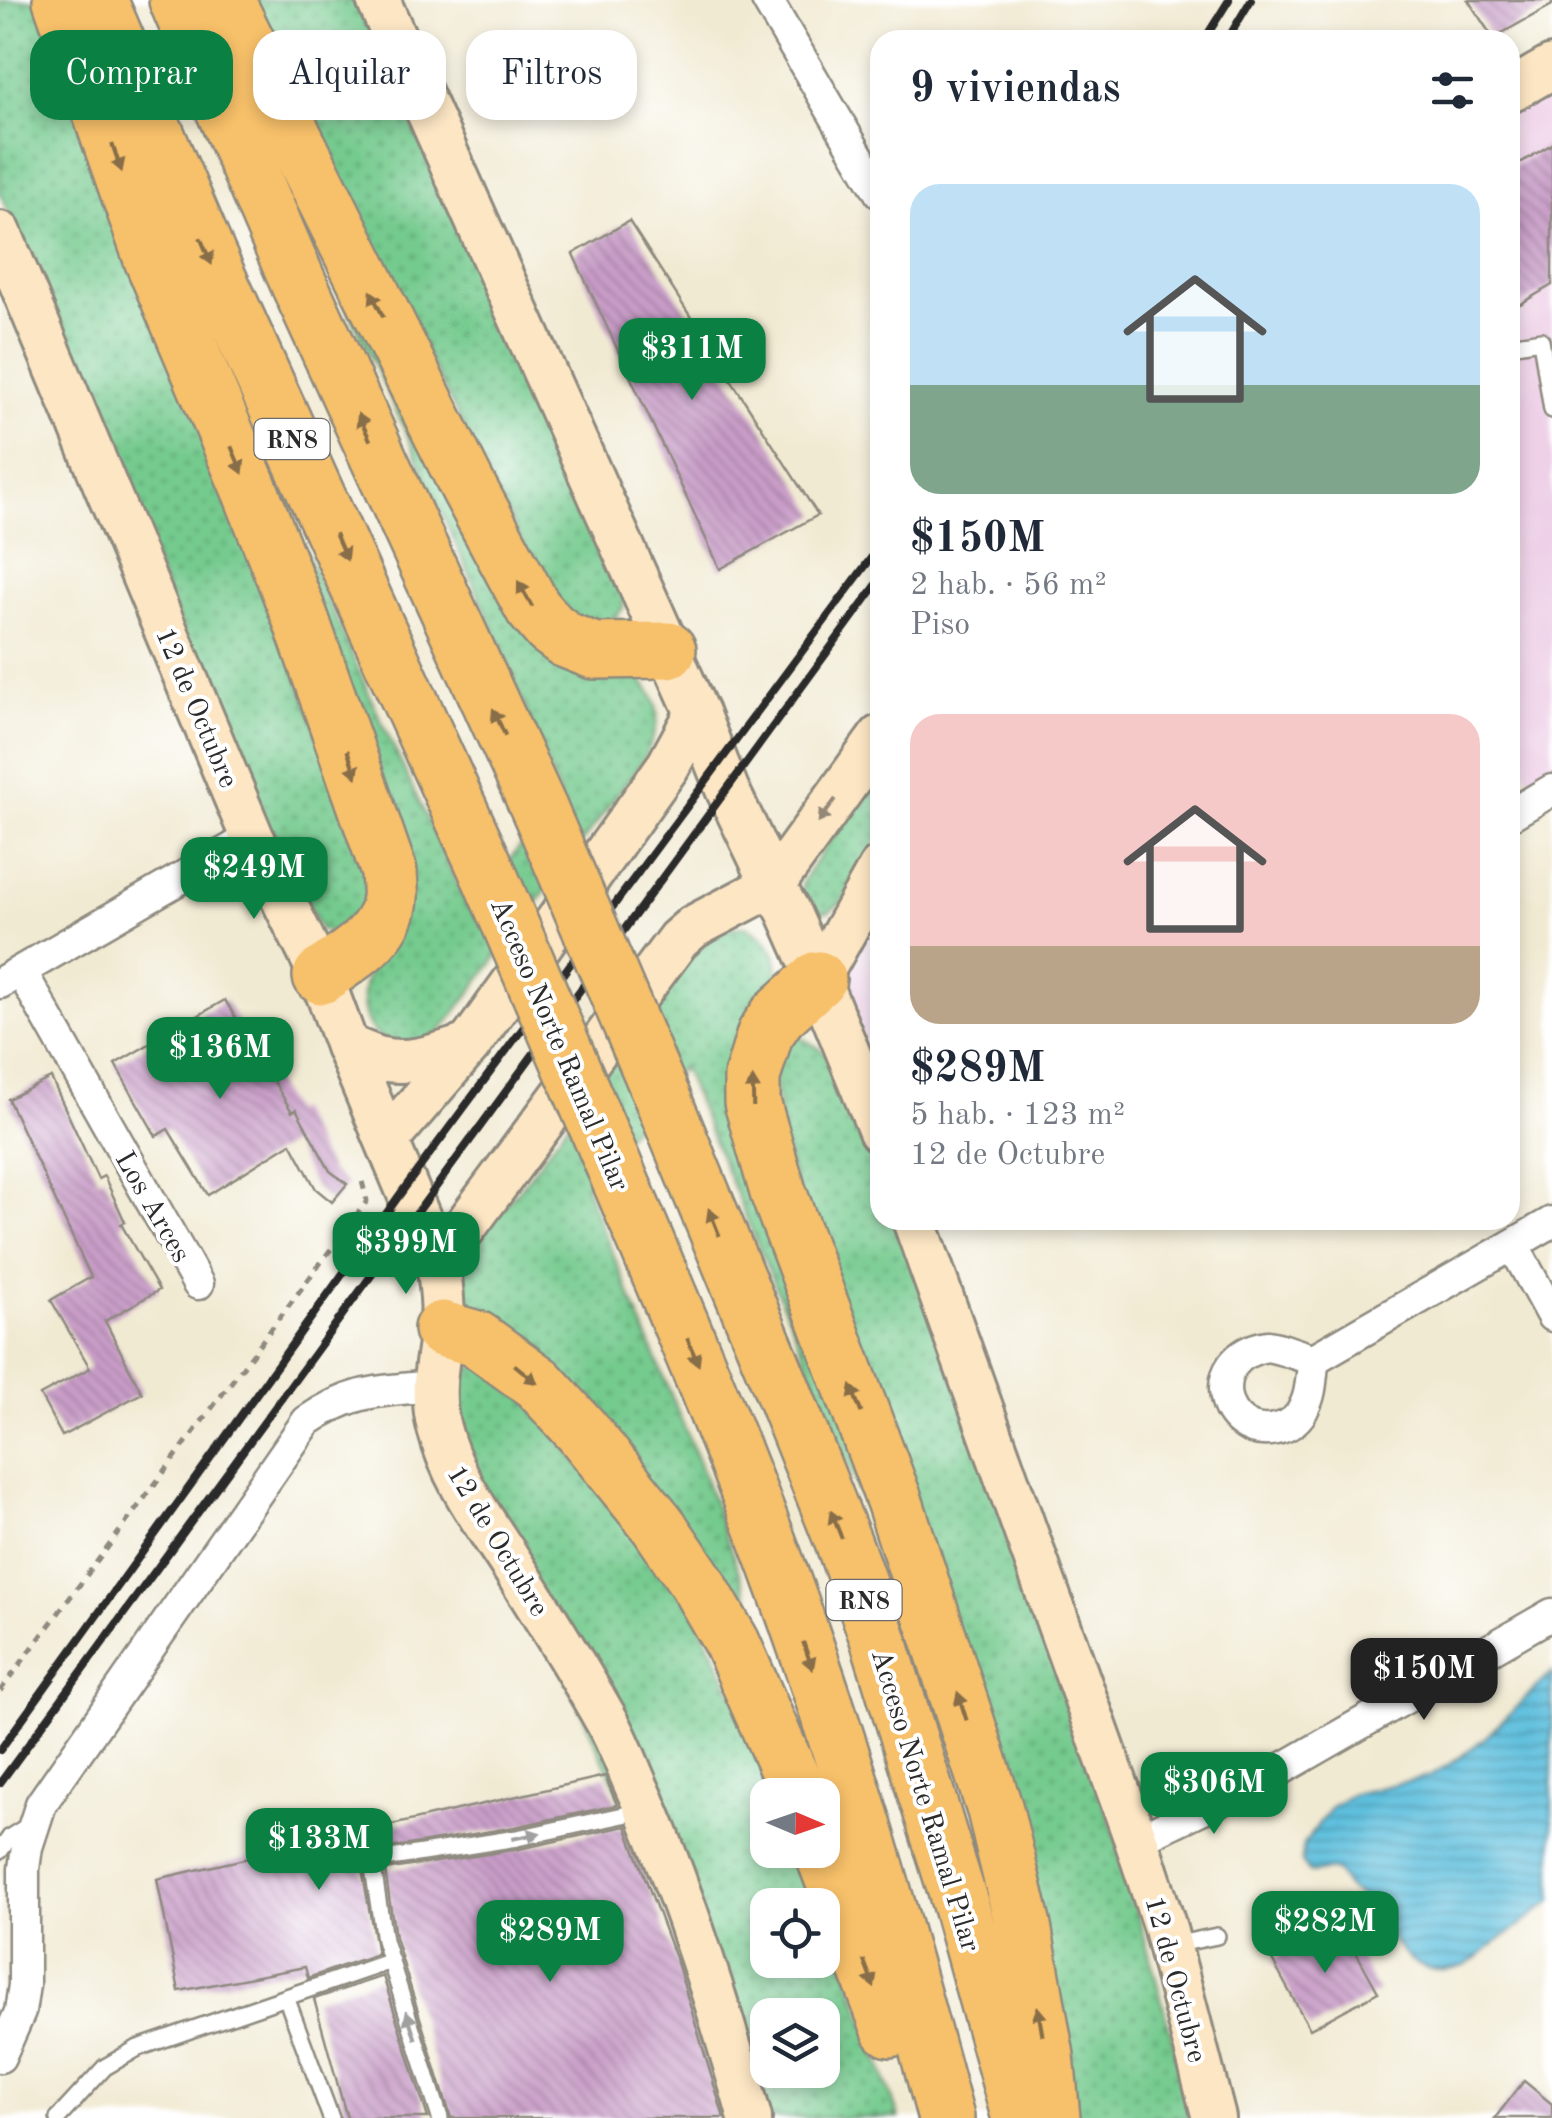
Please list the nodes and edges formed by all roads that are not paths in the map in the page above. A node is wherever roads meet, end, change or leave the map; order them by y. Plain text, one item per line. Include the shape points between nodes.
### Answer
1 (61, 0) edge
2 (100, 0) edge
3 (177, 0) edge
4 (226, 0) edge
5 (378, 0) edge
6 (766, 0) edge
7 (1552, 67) edge
8 (1520, 85) edge
9 (870, 177) edge
10 (0, 233) edge
11 (1546, 337) edge
12 (1520, 343) edge
13 (1552, 410) edge
14 (668, 650) junction
15 (697, 713) junction
16 (870, 757) edge
17 (1552, 790) edge
18 (1520, 800) edge
19 (252, 837) junction
20 (773, 885) junction
21 (870, 886) edge
22 (321, 976) junction
23 (10, 977) edge
24 (818, 978) junction
25 (468, 1044) junction
26 (347, 1046) junction
27 (870, 1105) edge
28 (373, 1153) junction
29 (1552, 1222) edge
30 (918, 1230) edge
31 (1513, 1245) junction
32 (438, 1262) junction
33 (198, 1284) dead end
34 (1552, 1316) edge
35 (442, 1329) junction
36 (1314, 1359) dead end
37 (434, 1386) junction
38 (1552, 1614) edge
39 (791, 1778) edge
40 (646, 1810) junction
41 (35, 1822) junction
42 (1136, 1840) junction
43 (0, 1851) edge
44 (829, 1868) edge
45 (1217, 1936) dead end
46 (1170, 1946) junction
47 (390, 1961) junction
48 (286, 1997) junction
49 (0, 2057) edge
50 (58, 2118) edge
51 (331, 2118) edge
52 (440, 2118) edge
53 (750, 2118) edge
54 (925, 2118) edge
55 (946, 2118) edge
56 (1020, 2118) edge
57 (1052, 2118) edge
58 (1214, 2118) edge

1 -> 22 highway via 152,260 300,616 389,872 383,922
2 -> 55 highway, Acceso Norte Ramal Pilar / RN8, bridge via 712,1398 849,1777
56 -> 3 highway, Acceso Norte Ramal Pilar / RN8, bridge via 878,1638 791,1410 540,810
14 -> 4 highway via 594,651 566,640 533,608
5 - 14 street
6 - 9 street
7 - 8 street
10 - 19 street, 12 de Octubre
11 - 12 lane
11 - 13 lane
14 - 15 street
15 - 20 street
15 - 25 street via 668,766
16 -> 20 street
17 - 18 street
19 - 22 street, 12 de Octubre
19 - 23 street
20 - 24 street
20 - 32 street via 678,940
21 - 24 street
22 - 26 street, 12 de Octubre
23 - 33 street, Los Arces
24 - 27 street
57 -> 24 highway via 1023,1926 996,1810 752,1102 765,1034
25 - 26 street via 406,1061 381,1060
25 - 28 street
26 - 28 street, 12 de Octubre
28 - 32 street, 12 de Octubre
29 - 31 street
30 - 42 street, 12 de Octubre
31 - 34 street
31 - 36 street
32 - 35 street, 12 de Octubre
35 - 37 street, 12 de Octubre
35 -> 39 highway via 477,1339 538,1384 658,1524 732,1644
37 - 40 street, 12 de Octubre via 439,1430 462,1487 562,1642
37 - 41 street via 365,1392 307,1420 41,1804
38 - 42 street via 1266,1778
47 -> 40 lane via 372,1861
40 - 53 street, 12 de Octubre via 724,2024
41 - 43 lane
41 - 49 street via 24,1868 20,2012
42 - 46 street, 12 de Octubre
44 -> 54 highway
45 - 46 lane
46 - 58 street, 12 de Octubre
47 - 48 lane
52 -> 47 lane
48 - 50 lane via 138,2048 105,2067
48 - 51 lane

